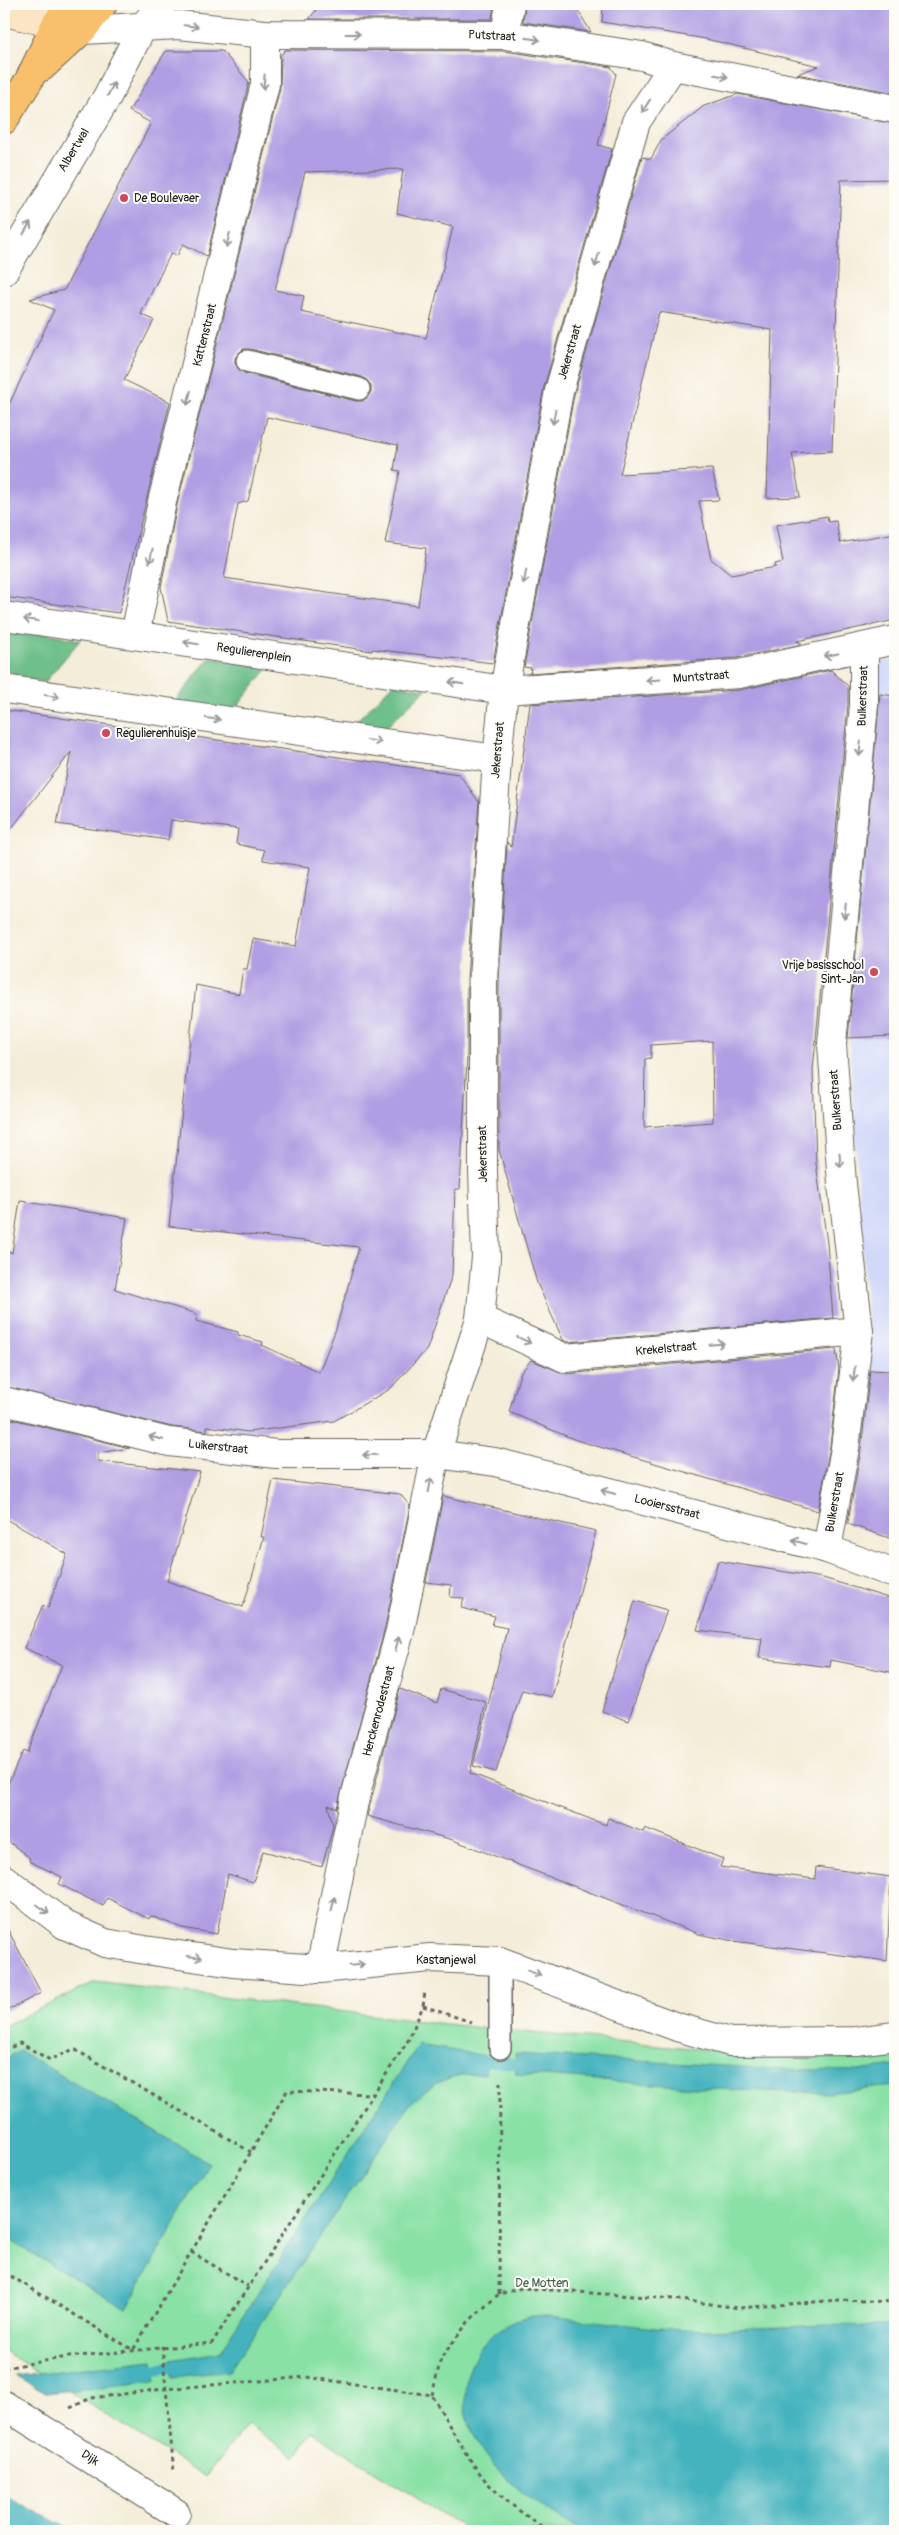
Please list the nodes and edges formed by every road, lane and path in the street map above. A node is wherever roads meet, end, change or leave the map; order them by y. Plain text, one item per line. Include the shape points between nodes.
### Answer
1 (103, 4) edge
2 (162, 4) edge
3 (510, 4) edge
4 (4, 12) edge
5 (70, 19) edge
6 (142, 28) junction
7 (265, 34) junction
8 (505, 35) junction
9 (674, 66) junction
10 (895, 109) edge
11 (4, 120) edge
12 (4, 271) edge
13 (247, 361) dead end
14 (359, 389) dead end
15 (4, 616) edge
16 (135, 635) junction
17 (895, 640) edge
18 (864, 648) junction
19 (4, 689) edge
20 (504, 690) junction
21 (497, 759) junction
22 (480, 1319) junction
23 (859, 1331) junction
24 (4, 1401) edge
25 (436, 1454) junction
26 (827, 1549) junction
27 (895, 1574) edge
28 (4, 1879) edge
29 (500, 1961) junction
30 (320, 1968) junction
31 (423, 2006) dead end
32 (418, 2019) dead end
33 (895, 2036) edge
34 (500, 2040) joint
35 (4, 2051) edge
36 (372, 2094) junction
37 (500, 2102) dead end
38 (251, 2152) junction
39 (191, 2252) junction
40 (4, 2272) edge
41 (248, 2286) junction
42 (499, 2294) junction
43 (895, 2302) edge
44 (162, 2346) junction
45 (133, 2350) junction
46 (4, 2368) edge
47 (164, 2389) junction
48 (432, 2395) junction
49 (4, 2405) edge
50 (35, 2423) junction
51 (176, 2513) joint
52 (549, 2531) edge

1 - 5 main road
2 - 6 street, Albertwal
3 - 8 street
4 - 5 street
5 - 6 street, Putstraat
5 - 11 main road
6 -> 7 street, Putstraat via 179,25
12 -> 6 street, Albertwal via 107,97
7 -> 8 street, Putstraat
7 -> 16 street, Kattenstraat via 265,84 208,351 162,502
8 -> 9 street, Putstraat via 642,56
9 -> 10 street, Putstraat
9 -> 20 street, Jekerstraat via 636,122 559,391
13 - 14 lane
16 -> 15 street, Regulierenplein
20 -> 16 street, Regulierenplein
17 - 18 street, Muntstraat
18 -> 20 street, Muntstraat via 739,674
18 -> 23 street, Bulkerstraat via 864,705 832,1044 842,1184
19 -> 21 street
20 - 21 street, Jekerstraat
21 - 22 street, Jekerstraat via 483,980 486,1257
22 -> 23 street, Krekelstraat via 565,1358
22 - 25 street, Jekerstraat
23 -> 26 street, Bulkerstraat via 845,1448
25 -> 24 street, Luikerstraat via 276,1454 169,1442
26 -> 25 street, Looiersstraat via 496,1462
30 -> 25 street, Herckenrodestraat via 355,1797 400,1631
26 - 27 street, Looiersstraat
28 -> 30 street, Kastanjewal via 65,1925 105,1943 233,1963
30 -> 29 street, Kastanjewal via 430,1958
29 -> 33 street, Kastanjewal via 677,2026 730,2042 856,2041
29 - 34 lane
31 - 34 path
32 - 36 path
35 - 38 path via 20,2044 50,2060 74,2049
36 - 38 path via 287,2091
36 - 41 path
37 - 42 path
38 - 39 path
39 - 41 path
39 - 45 path
40 - 45 path
41 - 44 path via 212,2343
42 - 43 path via 522,2288 571,2290 739,2308 839,2300
42 - 48 path via 469,2321 441,2358
44 - 45 path
44 - 47 path
45 - 46 path
47 - 48 path via 306,2377
47 - 50 path via 91,2398
47 - 51 path via 174,2461
48 - 52 path via 486,2482
49 - 50 street, Dijk
50 - 51 street, Dijk

